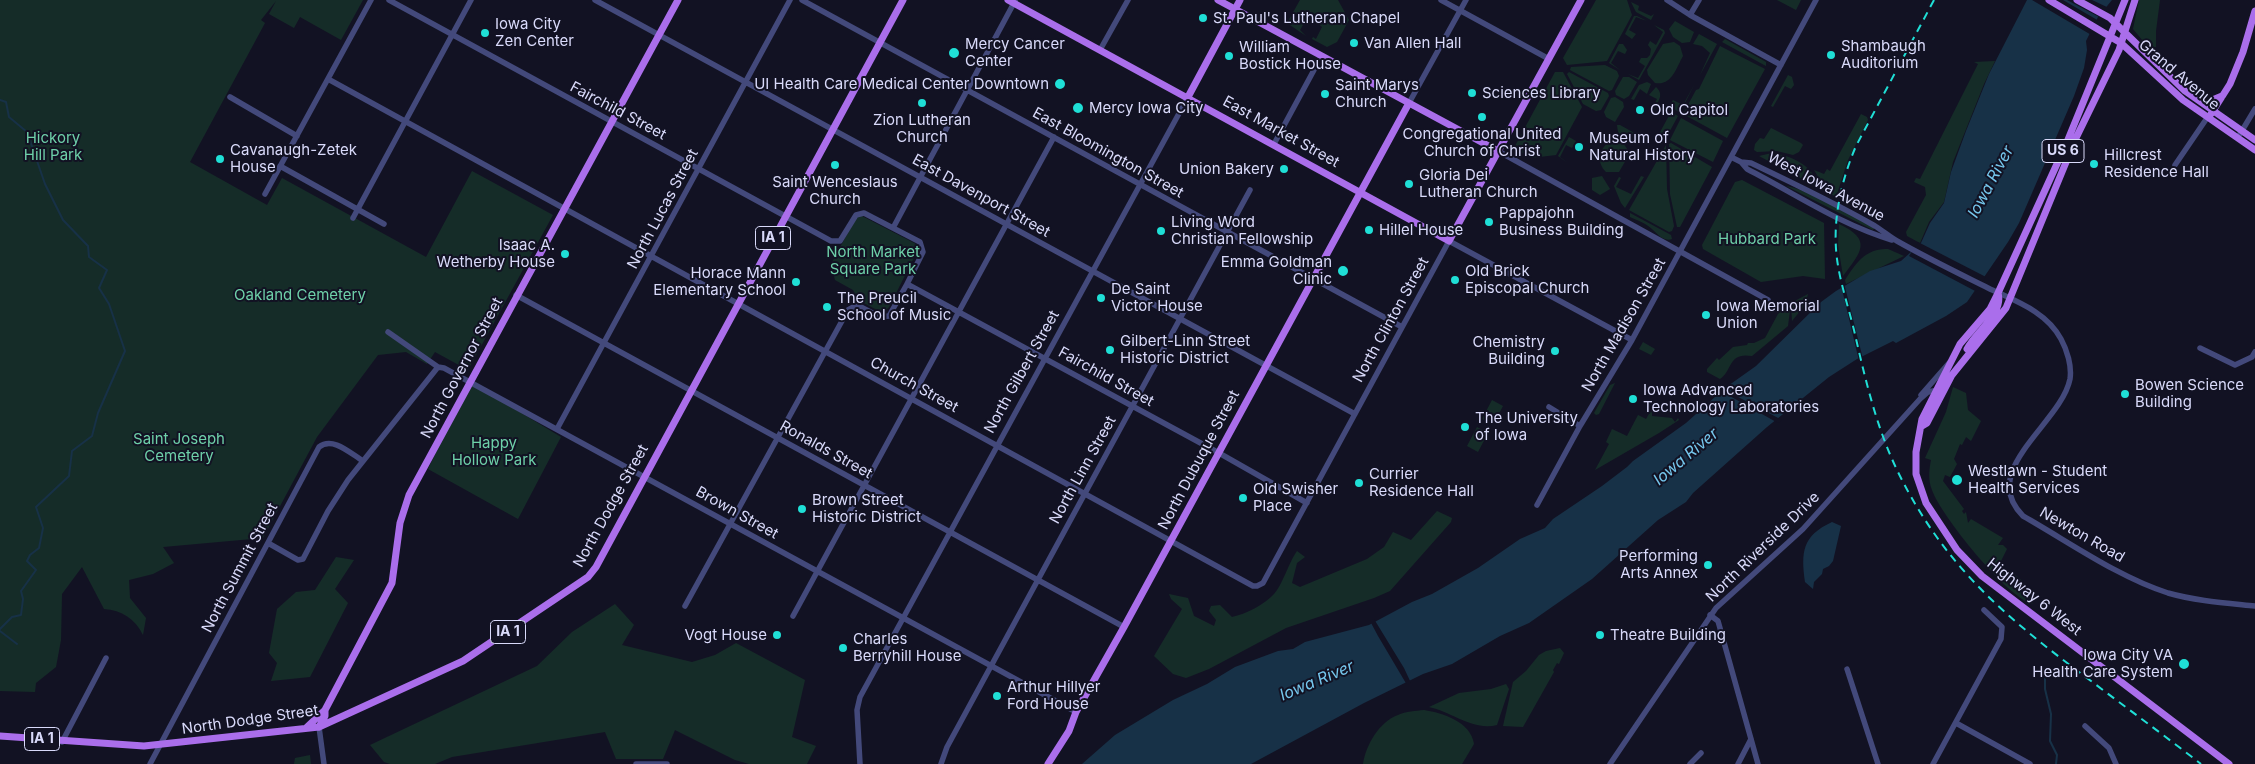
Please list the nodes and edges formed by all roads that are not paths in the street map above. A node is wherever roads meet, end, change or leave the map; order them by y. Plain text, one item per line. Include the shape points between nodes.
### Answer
1 (371, 0) edge
2 (388, 0) edge
3 (472, 0) edge
4 (595, 0) edge
5 (678, 0) edge
6 (790, 0) edge
7 (802, 0) edge
8 (903, 0) edge
9 (1128, 0) edge
10 (1218, 0) edge
11 (1240, 0) edge
12 (1441, 0) edge
13 (1466, 0) edge
14 (1581, 0) edge
15 (1667, 0) edge
16 (1699, 0) edge
17 (1816, 0) edge
18 (2049, 0) edge
19 (2077, 0) edge
20 (2124, 0) edge
21 (2136, 0) edge
22 (1012, 1) edge
23 (1235, 9) junction
24 (1460, 10) junction
25 (2255, 11) edge
26 (1690, 16) junction
27 (2116, 23) junction
28 (2126, 33) junction
29 (452, 35) junction
30 (659, 35) junction
31 (2111, 37) junction
32 (880, 41) junction
33 (2122, 44) junction
34 (1100, 50) junction
35 (1321, 57) junction
36 (1549, 59) junction
37 (1781, 65) junction
38 (328, 79) junction
39 (745, 82) junction
40 (966, 90) junction
41 (2190, 95) junction
42 (2224, 95) junction
43 (1188, 97) junction
44 (230, 98) dead end
45 (1409, 103) junction
46 (2255, 109) edge
47 (2213, 111) junction
48 (2207, 118) junction
49 (405, 122) junction
50 (611, 122) junction
51 (832, 130) junction
52 (2242, 130) junction
53 (297, 136) junction
54 (1054, 137) junction
55 (2238, 138) junction
56 (2255, 140) edge
57 (1274, 144) junction
58 (2255, 150) edge
59 (1498, 152) junction
60 (1731, 157) junction
61 (1741, 162) junction
62 (2175, 165) dead end
63 (280, 166) junction
64 (698, 168) junction
65 (919, 176) junction
66 (1140, 185) junction
67 (1250, 190) dead end
68 (1362, 193) junction
69 (265, 194) dead end
70 (564, 208) junction
71 (358, 209) junction
72 (785, 216) junction
73 (353, 218) dead end
74 (384, 224) dead end
75 (1006, 224) junction
76 (893, 228) junction
77 (1227, 231) junction
78 (1449, 241) junction
79 (1896, 241) junction
80 (1680, 251) junction
81 (651, 256) junction
82 (1093, 272) junction
83 (1314, 279) junction
84 (907, 284) junction
85 (1998, 293) junction
86 (516, 295) junction
87 (2010, 298) junction
88 (1768, 300) dead end
89 (739, 304) junction
90 (958, 311) junction
91 (1179, 319) junction
92 (1402, 327) junction
93 (388, 332) dead end
94 (1632, 340) junction
95 (604, 343) junction
96 (2200, 348) dead end
97 (825, 350) junction
98 (2255, 352) edge
99 (1965, 356) junction
100 (1046, 358) junction
101 (1952, 359) junction
102 (1266, 366) junction
103 (438, 367) junction
104 (470, 382) junction
105 (1942, 389) junction
106 (691, 391) junction
107 (911, 397) junction
108 (1132, 406) junction
109 (1549, 407) dead end
110 (1912, 407) junction
111 (1355, 414) junction
112 (1580, 426) junction
113 (558, 429) junction
114 (777, 438) junction
115 (998, 445) junction
116 (1219, 453) junction
117 (363, 461) junction
118 (644, 477) junction
119 (864, 485) junction
120 (1085, 493) junction
121 (1307, 503) junction
122 (1537, 504) dead end
123 (731, 524) junction
124 (951, 532) junction
125 (1172, 540) junction
126 (268, 543) junction
127 (817, 571) junction
128 (1038, 579) junction
129 (1251, 584) joint
130 (685, 606) dead end
131 (2255, 606) edge
132 (1984, 610) dead end
133 (1710, 615) junction
134 (793, 616) dead end
135 (904, 619) junction
136 (1124, 627) junction
137 (106, 658) dead end
138 (992, 666) junction
139 (1847, 670) dead end
140 (325, 710) junction
141 (1076, 712) junction
142 (339, 718) junction
143 (1956, 722) junction
144 (2085, 726) dead end
145 (318, 727) junction
146 (306, 728) junction
147 (0, 736) edge
148 (1752, 739) junction
149 (62, 742) junction
150 (160, 746) junction
151 (1701, 752) dead end
152 (150, 764) edge
153 (324, 764) edge
154 (636, 764) edge
155 (667, 764) edge
156 (860, 764) edge
157 (940, 764) edge
158 (1048, 764) edge
159 (1610, 764) edge
160 (1690, 764) edge
161 (1738, 764) edge
162 (1758, 764) edge
163 (1878, 764) edge
164 (1934, 764) edge
165 (2030, 764) edge
166 (2116, 764) edge
167 (2229, 764) edge

1 - 38 street
2 - 29 street, Fairchild Street
3 - 29 street
4 - 30 street, East Davenport Street
5 - 30 main road, North Governor Street
6 - 39 street, North Lucas Street
7 - 32 street, East Bloomington Street
8 - 32 main road, North Dodge Street / IA 1
9 - 34 street
10 - 23 main road
11 - 23 main road, North Gilbert Street
12 - 24 street
13 - 24 street, North Dubuque Street
14 - 36 main road, North Clinton Street
15 - 26 street
16 - 26 street
17 - 37 street, North Madison Street
18 - 31 main road, Grand Avenue
19 - 27 main road, Grand Avenue
20 - 27 main road, US 6
21 - 28 main road, US 6
22 - 34 main road, East Market Street
22 - 40 street
23 - 35 main road
23 - 43 main road, North Gilbert Street
24 - 36 street
24 - 45 street, North Dubuque Street
25 - 42 main road via 2243,52
26 - 37 street
27 - 28 main road, Grand Avenue
27 - 31 main road, US 6
28 - 33 main road, US 6
28 - 41 main road, Grand Avenue
29 - 49 street
29 - 50 street, Fairchild Street
30 - 39 street, East Davenport Street
30 - 50 main road, North Governor Street
31 - 33 main road, Grand Avenue
31 - 85 main road, US 6 via 2048,186
32 - 40 street, East Bloomington Street
32 - 51 main road, North Dodge Street / IA 1
33 - 48 main road, Grand Avenue
33 - 87 main road, US 6 via 2076,138
34 - 43 main road, East Market Street
35 - 45 main road
35 - 57 street
36 - 59 main road, North Clinton Street
37 - 60 street, North Madison Street
38 - 49 street, Church Street
38 - 53 street
39 - 51 street, East Davenport Street
39 - 64 street, North Lucas Street
40 - 54 street, East Bloomington Street
40 - 65 street
41 - 42 main road via 2210,101
41 - 47 main road, Grand Avenue
42 - 47 main road
43 - 57 main road, East Market Street
43 - 66 street, North Gilbert Street
44 - 53 street
45 - 59 main road
45 - 68 main road, North Dubuque Street
46 - 52 street
47 - 48 main road
47 - 52 main road, Grand Avenue
48 - 55 main road, Grand Avenue
48 - 62 street
49 - 70 street, Church Street
49 - 71 street
50 - 64 street, Fairchild Street
50 - 70 main road, North Governor Street
51 - 65 street, East Davenport Street
51 - 72 main road, North Dodge Street / IA 1
52 - 55 street
52 - 56 main road, Grand Avenue
53 - 63 street
54 - 66 street, East Bloomington Street
54 - 75 street
55 - 58 main road, Grand Avenue
57 - 68 main road, East Market Street
59 - 78 main road, North Clinton Street
59 - 80 street
60 - 61 street, West Iowa Avenue
60 - 80 street, North Madison Street
61 - 79 street, West Iowa Avenue via 1747,169 1871,233
61 - 79 street, West Iowa Avenue via 1751,162 1834,204
63 - 69 street
63 - 71 street
64 - 72 street, Fairchild Street
64 - 81 street, North Lucas Street
65 - 75 street, East Davenport Street
65 - 76 street
66 - 77 street, East Bloomington Street
66 - 82 street, North Gilbert Street
67 - 77 street, North Linn Street
68 - 78 main road, East Market Street
68 - 83 main road, North Dubuque Street
70 - 81 street, Church Street
70 - 86 main road, North Governor Street
71 - 73 street
71 - 74 street
72 - 76 street, Fairchild Street via 837,242 860,213
72 - 89 main road, North Dodge Street / IA 1
75 - 82 street, East Davenport Street
75 - 90 street
76 - 84 street via 920,242 923,247 922,256
77 - 83 street, East Bloomington Street
77 - 91 street, North Linn Street
78 - 92 street, North Clinton Street
78 - 94 street, East Market Street
79 - 85 street, West Iowa Avenue
80 - 88 street
80 - 94 street, North Madison Street
81 - 89 street, Church Street
81 - 95 street, North Lucas Street
82 - 91 street, East Davenport Street
82 - 100 street, North Gilbert Street
83 - 92 street, East Bloomington Street
83 - 102 main road, North Dubuque Street
84 - 90 street, Fairchild Street
84 - 97 street via 892,313 886,317 857,305 850,308
85 - 87 street, Newton Road
85 - 99 main road via 2000,300 1996,311 1975,336
85 - 101 main road, US 6 via 1990,309 1960,344
86 - 95 street, Ronalds Street
86 - 104 main road, North Governor Street
87 - 99 main road, US 6 via 2000,317
87 - 131 street, Newton Road via 2036,311 2050,323 2066,348 2070,369 2065,392 2010,475 2009,493 2016,507 2024,516 2144,583 2201,600
89 - 97 street, Church Street
89 - 106 main road, North Dodge Street / IA 1
90 - 100 street, Fairchild Street
90 - 107 street
91 - 102 street, East Davenport Street
91 - 108 street, North Linn Street
92 - 111 street, North Clinton Street
93 - 103 street, Brown Street
94 - 112 street, North Madison Street
95 - 106 street, Ronalds Street
95 - 113 street, North Lucas Street
96 - 98 street via 2235,365 2252,357
97 - 107 street, Church Street
97 - 114 street
99 - 105 main road, US 6
100 - 108 street, Fairchild Street
100 - 115 street, North Gilbert Street
101 - 105 main road, US 6
101 - 110 street, North Riverside Drive
102 - 111 street, East Davenport Street
102 - 116 main road, North Dubuque Street
103 - 104 street, Brown Street
103 - 117 street
104 - 113 street, Brown Street
104 - 140 main road, North Governor Street via 409,495 400,523 392,583
105 - 110 street, North Riverside Drive via 1924,395
105 - 167 main road, Highway 6 West / US 6 via 1922,419 1916,452 1919,485 1934,515 1965,559 1996,588
106 - 114 street, Ronalds Street
106 - 118 main road, North Dodge Street / IA 1
107 - 115 street, Church Street
107 - 119 street
108 - 116 street, Fairchild Street
108 - 120 street, North Linn Street
109 - 112 street
110 - 133 street, North Riverside Drive via 1818,514
111 - 121 street, North Clinton Street
112 - 122 street, North Madison Street
113 - 118 street, Brown Street
114 - 119 street, Ronalds Street
114 - 123 street
115 - 120 street, Church Street
115 - 124 street, North Gilbert Street
116 - 121 street, Fairchild Street
116 - 125 main road, North Dubuque Street
117 - 126 street via 333,503 303,559 298,560
117 - 126 street, North Summit Street via 334,444 325,443 319,447
118 - 123 street, Brown Street
118 - 142 main road, North Dodge Street / IA 1 via 588,577 463,662
119 - 124 street, Ronalds Street
119 - 127 street
120 - 125 street, Church Street
120 - 128 street, North Linn Street
121 - 129 street, North Clinton Street via 1263,583
123 - 127 street, Brown Street
123 - 130 street
124 - 128 street, Ronalds Street
124 - 135 street, North Gilbert Street
125 - 129 street, Church Street
125 - 136 main road, North Dubuque Street
126 - 150 street, North Summit Street
127 - 134 street
127 - 135 street, Brown Street
128 - 136 street, Ronalds Street
128 - 138 street, North Linn Street
132 - 143 street via 2002,627 2002,635
133 - 148 street via 1718,621
133 - 159 street, North Riverside Drive
135 - 138 street, Brown Street
135 - 156 street, North Gilbert Street via 858,703
136 - 141 main road, North Dubuque Street
137 - 149 street
138 - 141 street, Brown Street
138 - 157 street, North Linn Street
139 - 163 street
140 - 142 main road
140 - 145 main road, North Governor Street
140 - 146 main road
141 - 158 main road, North Dubuque Street via 1069,731
142 - 145 main road, North Dodge Street / IA 1
143 - 164 street
143 - 165 street
144 - 166 street via 2110,748
145 - 146 main road, North Dodge Street / IA 1
145 - 153 street
146 - 150 main road, North Dodge Street / IA 1
147 - 149 main road, North Dodge Street / IA 1
148 - 161 street
148 - 162 street
149 - 150 main road, North Dodge Street / IA 1
150 - 152 street, North Summit Street
151 - 160 street
154 - 155 street

